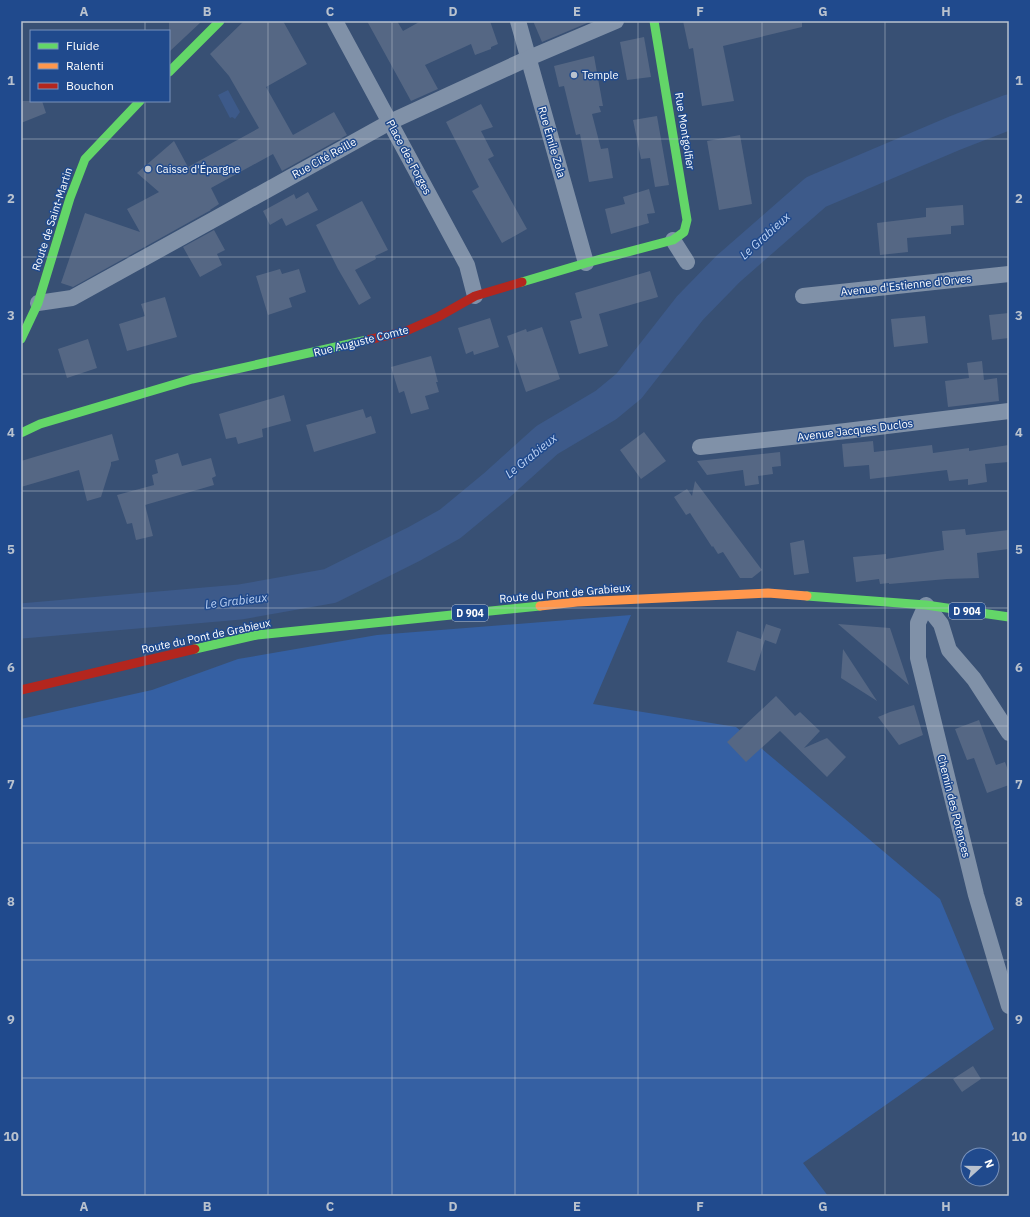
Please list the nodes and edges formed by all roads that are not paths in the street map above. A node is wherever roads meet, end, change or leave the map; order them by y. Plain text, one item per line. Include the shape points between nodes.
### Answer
1 (220, 21) edge
2 (335, 21) edge
3 (518, 21) edge
4 (616, 21) edge
5 (654, 21) edge
6 (529, 58) junction
7 (170, 71) edge
8 (139, 102) edge
9 (390, 122) junction
10 (674, 240) junction
11 (687, 262) dead end
12 (586, 263) junction
13 (1009, 274) edge
14 (475, 296) junction
15 (803, 296) dead end
16 (38, 303) junction
17 (21, 339) edge
18 (1009, 411) edge
19 (21, 421) edge
20 (40, 424) junction
21 (21, 433) edge
22 (700, 447) dead end
23 (926, 605) junction
24 (1009, 617) edge
25 (21, 690) edge
26 (1009, 733) edge
27 (1009, 1006) edge

1 - 7 main road
2 - 9 street, Place des Forges
3 - 6 street, Rue Émile Zola
4 - 6 street, Rue Cité Reille
5 - 10 main road, Rue Montgolfier via 687,220 684,232
6 - 9 street, Rue Cité Reille
6 - 12 street, Rue Émile Zola
8 - 16 main road, Route de Saint-Martin via 85,159 70,198
9 - 14 street, Place des Forges via 467,264
9 - 16 street, Rue Cité Reille via 72,298
10 - 11 street
10 - 12 main road, Rue Auguste Comte
12 - 14 main road, Rue Auguste Comte
13 - 15 street, Avenue d'Estienne d'Orves
14 - 20 main road, Rue Auguste Comte via 404,332 192,379
16 - 17 main road, Route de Saint-Martin
18 - 22 street, Avenue Jacques Duclos
19 - 20 street, Rue Auguste Comte
20 - 21 main road, Rue Auguste Comte
23 - 24 main road, D 904
23 - 25 main road, Route du Pont de Grabieux / D 904 via 768,593 577,602 257,635
23 - 26 street via 941,624 949,650 974,679
23 - 27 street, Chemin des Potences via 918,623 918,658 976,895

